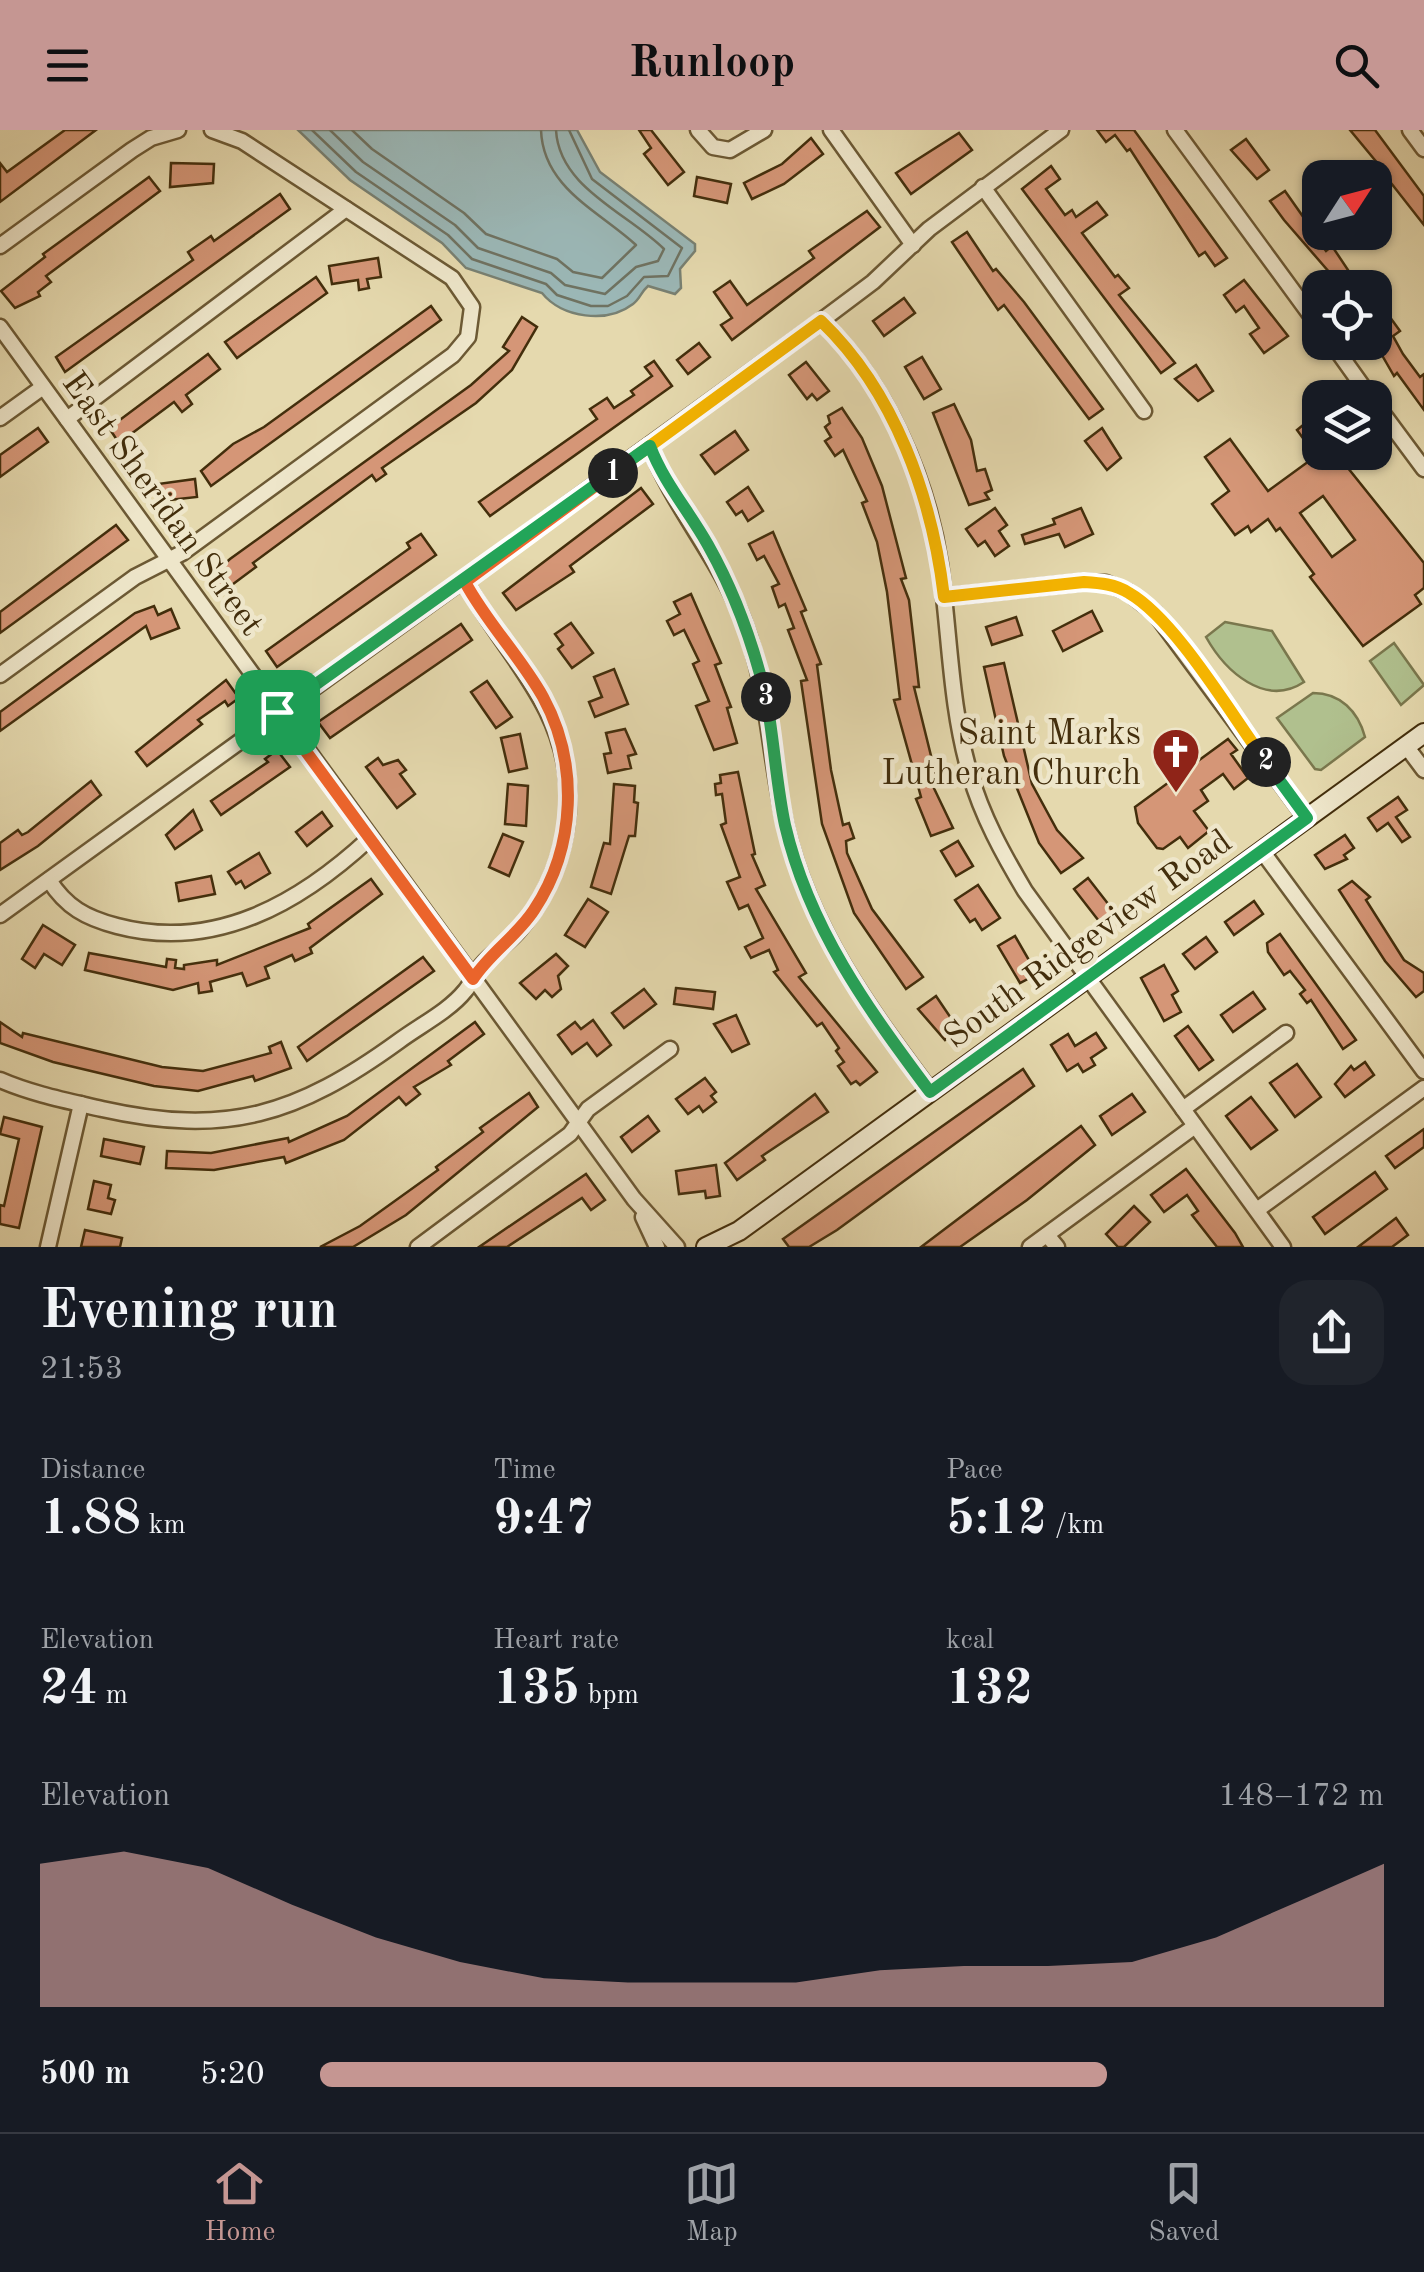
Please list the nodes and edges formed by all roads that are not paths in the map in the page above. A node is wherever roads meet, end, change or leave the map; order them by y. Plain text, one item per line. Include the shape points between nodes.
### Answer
1 (178, 130) edge
2 (212, 130) edge
3 (698, 130) edge
4 (764, 130) edge
5 (831, 130) edge
6 (1061, 130) edge
7 (1175, 130) edge
8 (1410, 130) edge
9 (1424, 149) edge
10 (983, 187) junction
11 (346, 209) junction
12 (913, 245) junction
13 (0, 246) edge
14 (1302, 303) edge
15 (821, 321) junction
16 (0, 327) edge
17 (43, 387) junction
18 (1144, 412) dead end
19 (0, 418) edge
20 (67, 419) junction
21 (1392, 426) edge
22 (650, 446) junction
23 (1424, 469) edge
24 (167, 559) junction
25 (465, 582) junction
26 (944, 597) junction
27 (0, 675) edge
28 (277, 712) junction
29 (1424, 733) edge
30 (1406, 746) junction
31 (1424, 770) edge
32 (1307, 818) junction
33 (370, 838) junction
34 (1262, 852) junction
35 (48, 880) junction
36 (0, 916) edge
37 (1088, 978) junction
38 (473, 979) junction
39 (1286, 1033) dead end
40 (670, 1048) dead end
41 (1424, 1071) edge
42 (0, 1080) edge
43 (1424, 1088) edge
44 (930, 1092) junction
45 (81, 1104) junction
46 (1183, 1110) junction
47 (579, 1123) junction
48 (1195, 1126) junction
49 (634, 1198) junction
50 (1258, 1210) junction
51 (738, 1231) junction
52 (1052, 1241) edge
53 (48, 1247) edge
54 (418, 1247) edge
55 (656, 1247) edge
56 (677, 1247) edge
57 (706, 1247) edge
58 (726, 1247) edge
59 (1030, 1247) edge
60 (1284, 1247) edge

1 - 13 street via 132,150
2 - 11 street via 242,141
3 - 4 street via 714,147 730,150
5 - 12 street
6 - 10 street
7 - 14 street
8 - 9 street
10 - 12 street
10 - 18 street
11 - 20 street
11 - 24 street via 452,278 472,307 468,337 453,355
12 - 15 street
15 - 22 street
15 - 26 street via 875,392 906,449 929,513
16 - 17 street, East Sheridan Street
17 - 19 street
17 - 20 street, East Sheridan Street
20 - 24 street, East Sheridan Street
21 - 23 street
22 - 25 street
22 - 44 street via 744,621 766,701 786,826 817,920 863,1001
24 - 27 street
24 - 28 street, East Sheridan Street
25 - 28 street
25 - 38 street via 543,697 559,734 568,790 551,879 519,931
26 - 32 street via 1084,582 1128,592 1168,628
26 - 37 street via 959,730 982,812 1025,891
28 - 33 street, East Sheridan Street
28 - 35 street
29 - 30 main road, South Ridgeview Road
30 - 31 street
30 - 32 main road, South Ridgeview Road
32 - 34 main road, South Ridgeview Road
33 - 35 street via 282,904 195,934 102,922 65,903
33 - 38 street, East Sheridan Street
34 - 37 main road, South Ridgeview Road
34 - 41 street
35 - 36 street
37 - 44 main road, South Ridgeview Road
37 - 46 street
38 - 45 street via 464,993 349,1077 271,1113 172,1122
38 - 47 street, East Sheridan Street
39 - 46 street
40 - 47 street via 588,1109
42 - 45 street
43 - 50 street
44 - 51 main road, South Ridgeview Road
45 - 53 street
46 - 48 street
47 - 49 street, East Sheridan Street
47 - 54 street
48 - 50 street
48 - 52 street
49 - 55 street, East Sheridan Street
49 - 56 street, East Sheridan Street
50 - 60 street
51 - 57 main road, South Ridgeview Road
51 - 58 main road, South Ridgeview Road
52 - 59 street

